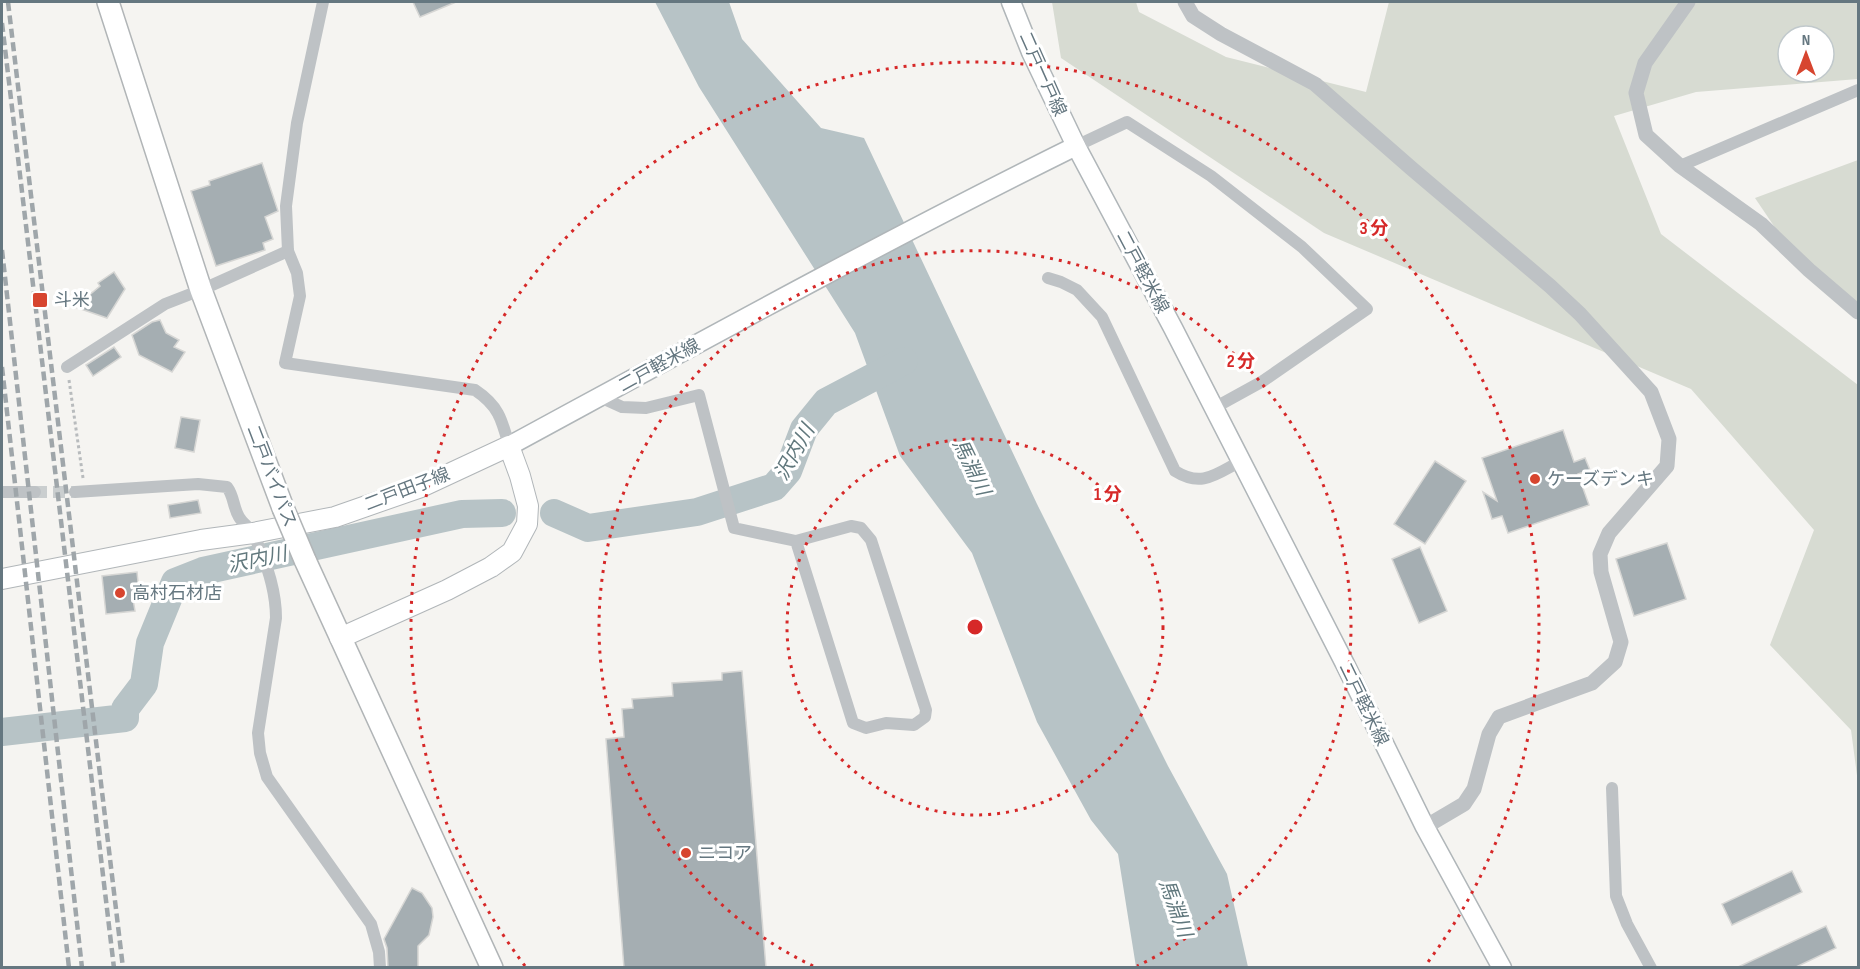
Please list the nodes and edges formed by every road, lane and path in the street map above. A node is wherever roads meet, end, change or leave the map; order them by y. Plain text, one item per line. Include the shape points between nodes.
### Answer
1 (108, 2) edge
2 (322, 2) edge
3 (1011, 2) edge
4 (1185, 2) edge
5 (1688, 2) edge
6 (1858, 90) edge
7 (1076, 146) junction
8 (1680, 166) junction
9 (288, 250) junction
10 (1048, 278) dead end
11 (201, 290) junction
12 (1858, 312) edge
13 (67, 367) joint
14 (600, 397) junction
15 (1214, 408) junction
16 (509, 446) junction
17 (1241, 461) junction
18 (80, 491) joint
19 (2, 492) edge
20 (35, 492) tunnel mouth
21 (253, 533) junction
22 (796, 541) junction
23 (2, 579) edge
24 (339, 638) junction
25 (1612, 788) dead end
26 (1425, 827) junction
27 (380, 968) edge
28 (492, 968) edge
29 (1502, 968) edge
30 (1651, 968) edge

1 - 11 highway, 二戸バイパス
2 - 9 street via 294,147 286,206
3 - 7 main road, 二戸一戸線
4 - 26 street via 1202,22 1315,84 1550,286 1651,392 1669,439 1667,466 1609,533 1600,554 1601,572 1621,642 1615,662 1592,683 1499,717 1489,734 1474,789 1464,804
5 - 8 street via 1645,63 1636,93 1646,135
6 - 8 street
7 - 14 main road, 二戸軽米線 via 961,203
7 - 15 main road, 二戸軽米線
7 - 15 street via 1126,122 1220,183 1302,247 1367,309 1263,381
8 - 12 street via 1761,224
9 - 11 street
9 - 16 street via 300,296 285,363 475,390 488,398 500,415
10 - 17 street via 1077,290 1102,317 1175,471 1185,478 1206,479
11 - 13 street via 165,303
11 - 24 highway, 二戸バイパス, bridge via 283,508
13 - 18 path
14 - 16 main road, 二戸軽米線
14 - 22 street via 622,407 646,408 699,395 734,528
15 - 17 main road, 二戸軽米線
16 - 21 main road, 二戸田子線 via 421,487 335,517
16 - 24 main road via 528,506 527,524 512,552 447,590
17 - 26 main road, 二戸軽米線
18 - 21 street via 198,484 227,487 238,517
19 - 20 street
21 - 23 main road, 二戸田子線
21 - 27 street via 276,602 258,733 267,777 371,924
22 - 22 street via 853,723 866,728 886,723 914,725 925,717 926,710 871,540 861,528 851,526
24 - 28 highway, 二戸バイパス
25 - 30 street via 1616,896
26 - 29 main road, 二戸軽米線

